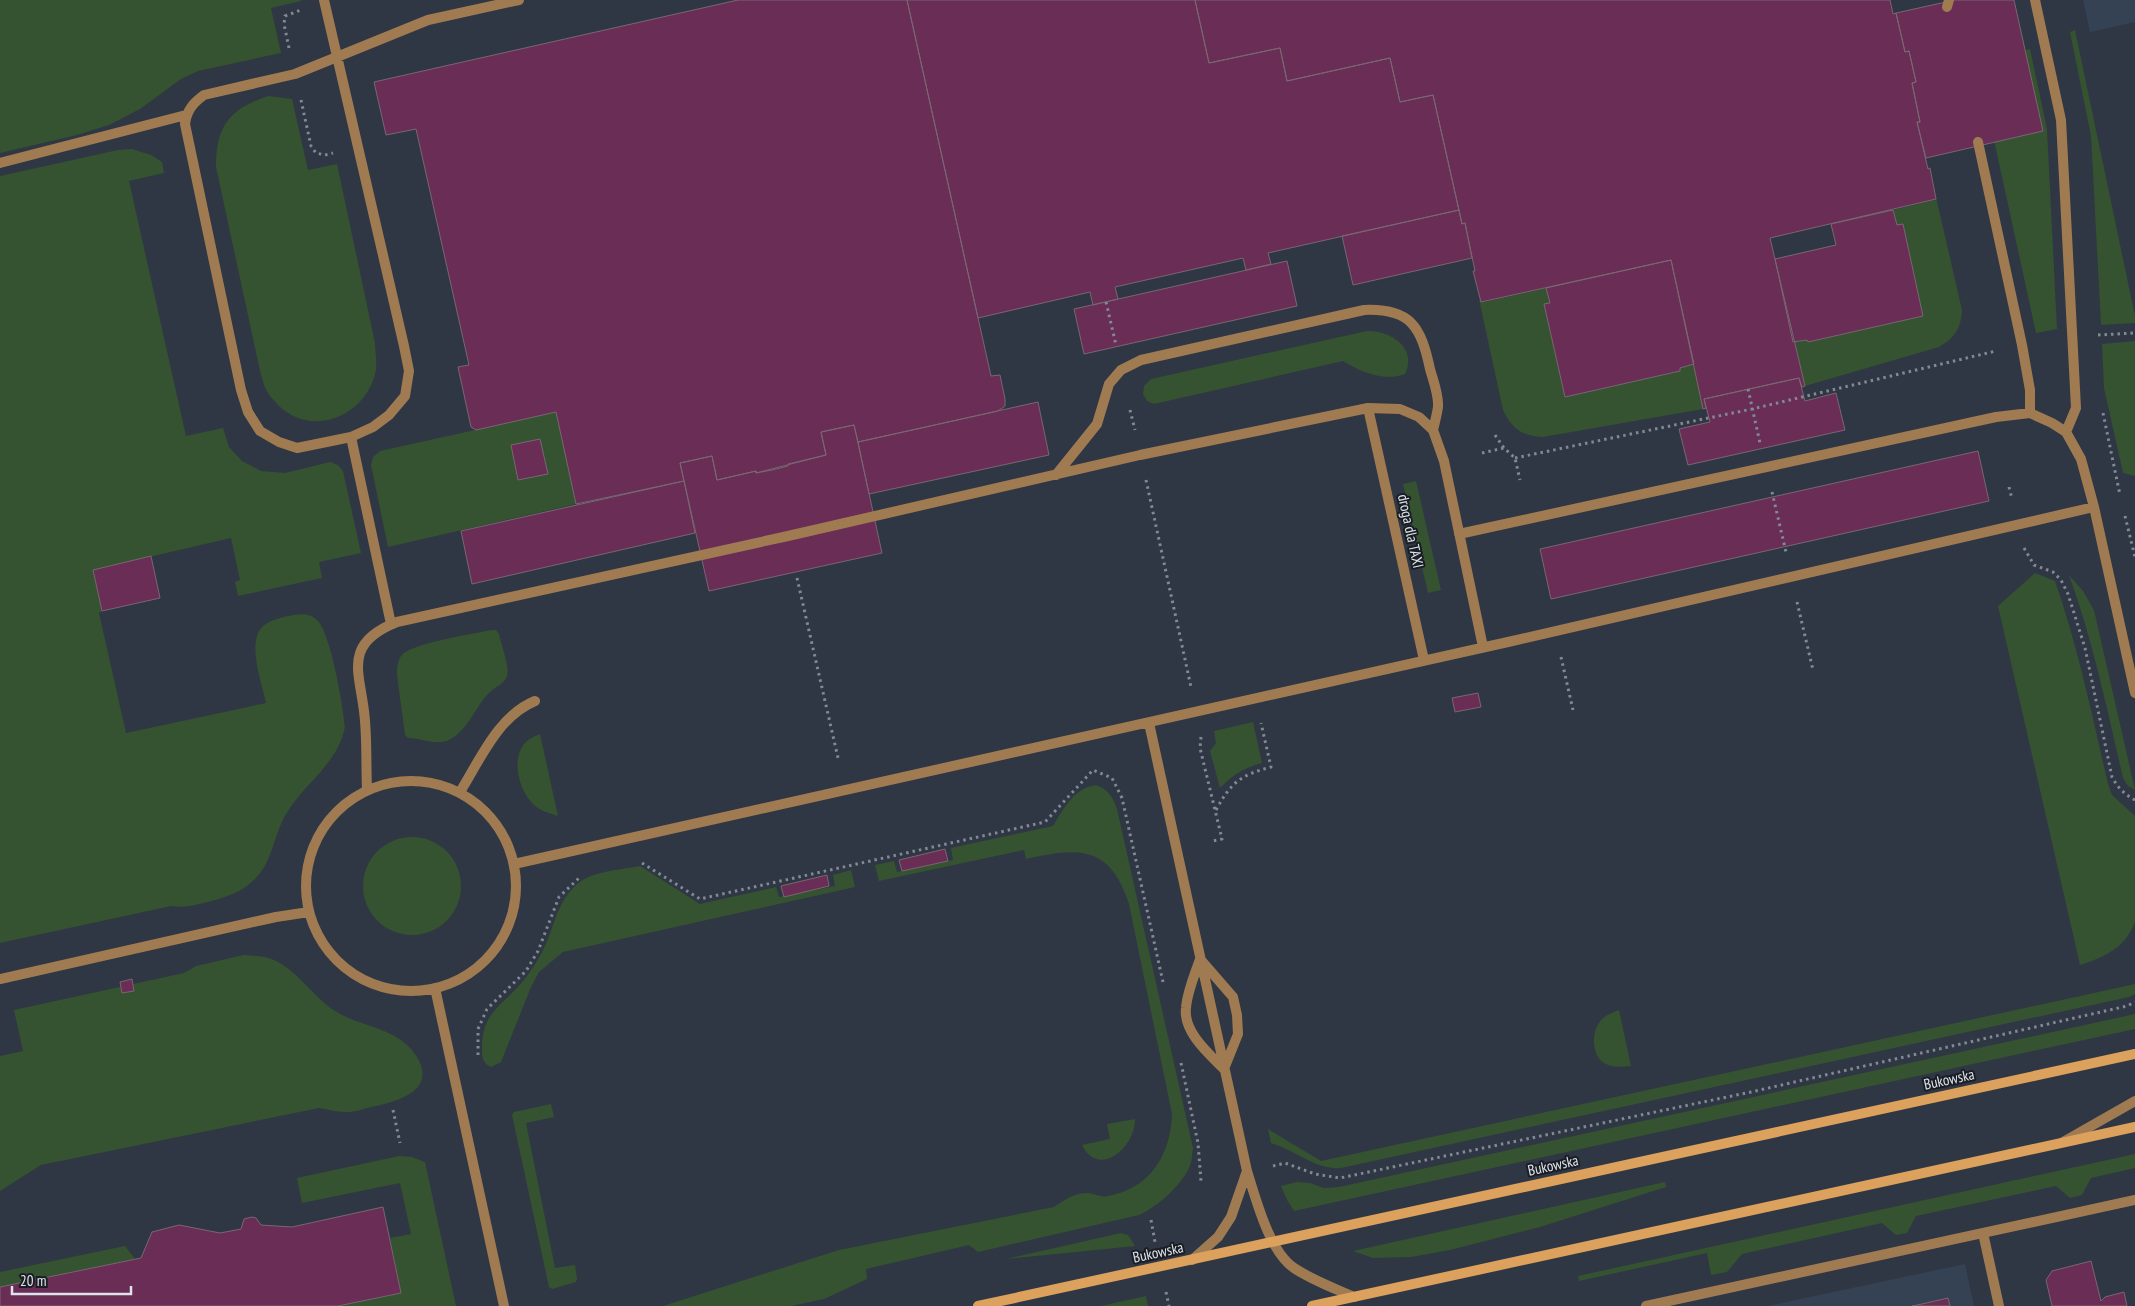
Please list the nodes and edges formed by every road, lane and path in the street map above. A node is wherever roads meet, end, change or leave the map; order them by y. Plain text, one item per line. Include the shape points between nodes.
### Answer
1 (324, 0) edge
2 (519, 0) edge
3 (2035, 0) edge
4 (338, 57) junction
5 (186, 115) junction
6 (1978, 142) dead end
7 (0, 163) edge
8 (1106, 302) dead end
9 (2135, 333) edge
10 (2072, 336) junction
11 (2022, 345) junction
12 (1121, 370) junction
13 (1748, 389) dead end
14 (1368, 408) junction
15 (2102, 408) dead end
16 (1752, 409) junction
17 (2030, 413) junction
18 (1433, 430) junction
19 (2066, 432) junction
20 (1495, 434) dead end
21 (350, 436) junction
22 (1504, 448) junction
23 (1482, 453) dead end
24 (1140, 455) junction
25 (1515, 458) junction
26 (1766, 468) junction
27 (1056, 475) junction
28 (1520, 480) dead end
29 (2122, 503) dead end
30 (2094, 507) junction
31 (2124, 512) dead end
32 (1459, 534) junction
33 (2025, 553) dead end
34 (2135, 557) edge
35 (1791, 576) junction
36 (797, 578) dead end
37 (391, 624) junction
38 (1483, 647) junction
39 (1560, 652) dead end
40 (1424, 660) junction
41 (1812, 670) dead end
42 (2135, 693) edge
43 (535, 701) dead end
44 (1573, 710) dead end
45 (1197, 712) junction
46 (1261, 720) dead end
47 (1149, 723) junction
48 (838, 758) dead end
49 (367, 790) junction
50 (460, 792) junction
51 (2135, 800) edge
52 (1215, 810) junction
53 (1213, 841) dead end
54 (640, 861) dead end
55 (514, 864) junction
56 (580, 877) dead end
57 (309, 912) junction
58 (1200, 959) junction
59 (0, 979) edge
60 (1164, 987) dead end
61 (435, 988) junction
62 (2135, 1002) edge
63 (2135, 1054) edge
64 (1179, 1055) dead end
65 (474, 1056) dead end
66 (1224, 1069) junction
67 (2135, 1101) edge
68 (393, 1110) dead end
69 (2135, 1127) edge
70 (2062, 1142) junction
71 (400, 1143) dead end
72 (1276, 1165) dead end
73 (1247, 1171) junction
74 (1202, 1181) dead end
75 (2135, 1200) edge
76 (1983, 1233) junction
77 (1273, 1241) junction
78 (1192, 1260) junction
79 (1354, 1297) junction
80 (504, 1306) edge
81 (978, 1306) edge
82 (1312, 1306) edge
83 (1646, 1306) edge
84 (1999, 1306) edge

1 - 4 street
2 - 4 street via 428,20
3 - 10 street via 2060,120
4 - 5 street via 295,74 204,95 192,104
4 - 21 street via 409,371 405,396 389,415 373,428
5 - 7 street
5 - 21 street via 185,124 248,412 260,431 297,448
6 - 11 street
8 - 12 path
9 - 10 path
10 - 19 street via 2076,408
11 - 16 path
11 - 17 street via 2030,390
12 - 18 street via 1141,360 1364,310 1382,309 1413,324 1424,340 1438,406
12 - 24 path
12 - 27 street via 1109,384 1097,424
13 - 16 path
14 - 18 street via 1400,409 1419,417
14 - 24 street
14 - 40 street, droga dla TAXI
15 - 29 path
16 - 25 path
16 - 26 path
17 - 19 street
17 - 26 street via 1996,417
18 - 32 street via 1444,461
19 - 30 street via 2081,459
20 - 22 path
21 - 37 street
22 - 23 path
22 - 25 path
24 - 27 street
24 - 45 path
25 - 28 path
26 - 32 street
26 - 35 path
27 - 37 street
30 - 35 street
30 - 42 street
31 - 34 path
32 - 38 street
33 - 51 path via 2034,565 2053,572 2068,594 2085,648 2112,777 2124,794
35 - 38 street
35 - 41 path
36 - 48 path
37 - 49 street via 370,638 358,660 357,676 365,719
38 - 40 street
39 - 44 path
40 - 45 street
43 - 50 street via 517,710 501,726
45 - 47 street
45 - 52 path via 1202,733 1200,748
46 - 52 path via 1271,767 1238,779
47 - 55 street
47 - 58 street
49 - 50 street via 398,781 430,782
49 - 57 street via 342,806 323,828 311,854 306,883
50 - 55 street via 485,811 499,829
52 - 53 path via 1222,839
54 - 60 path via 700,899 1045,822 1093,770 1112,778 1122,798
55 - 61 street via 516,891 511,917 500,942 482,963 460,979
56 - 65 path via 559,897 538,951 526,971 487,1009 478,1029 478,1056
57 - 59 street
57 - 61 street via 319,937 335,959 356,975 381,986 408,991
58 - 66 street
58 - 66 street via 1185,1009 1198,1042
58 - 66 street via 1233,997 1237,1015 1238,1034
61 - 80 street
62 - 72 path via 1751,1092 1340,1178 1285,1163
63 - 77 main road, Bukowska
64 - 74 path via 1198,1142
66 - 73 street
67 - 70 street
68 - 71 path
69 - 70 main road
70 - 79 main road
73 - 77 street
73 - 78 street via 1231,1217 1218,1237
75 - 76 street
76 - 83 street
76 - 84 street
77 - 78 main road, Bukowska
77 - 79 street via 1281,1256 1294,1268
78 - 81 main road, Bukowska
79 - 82 main road

